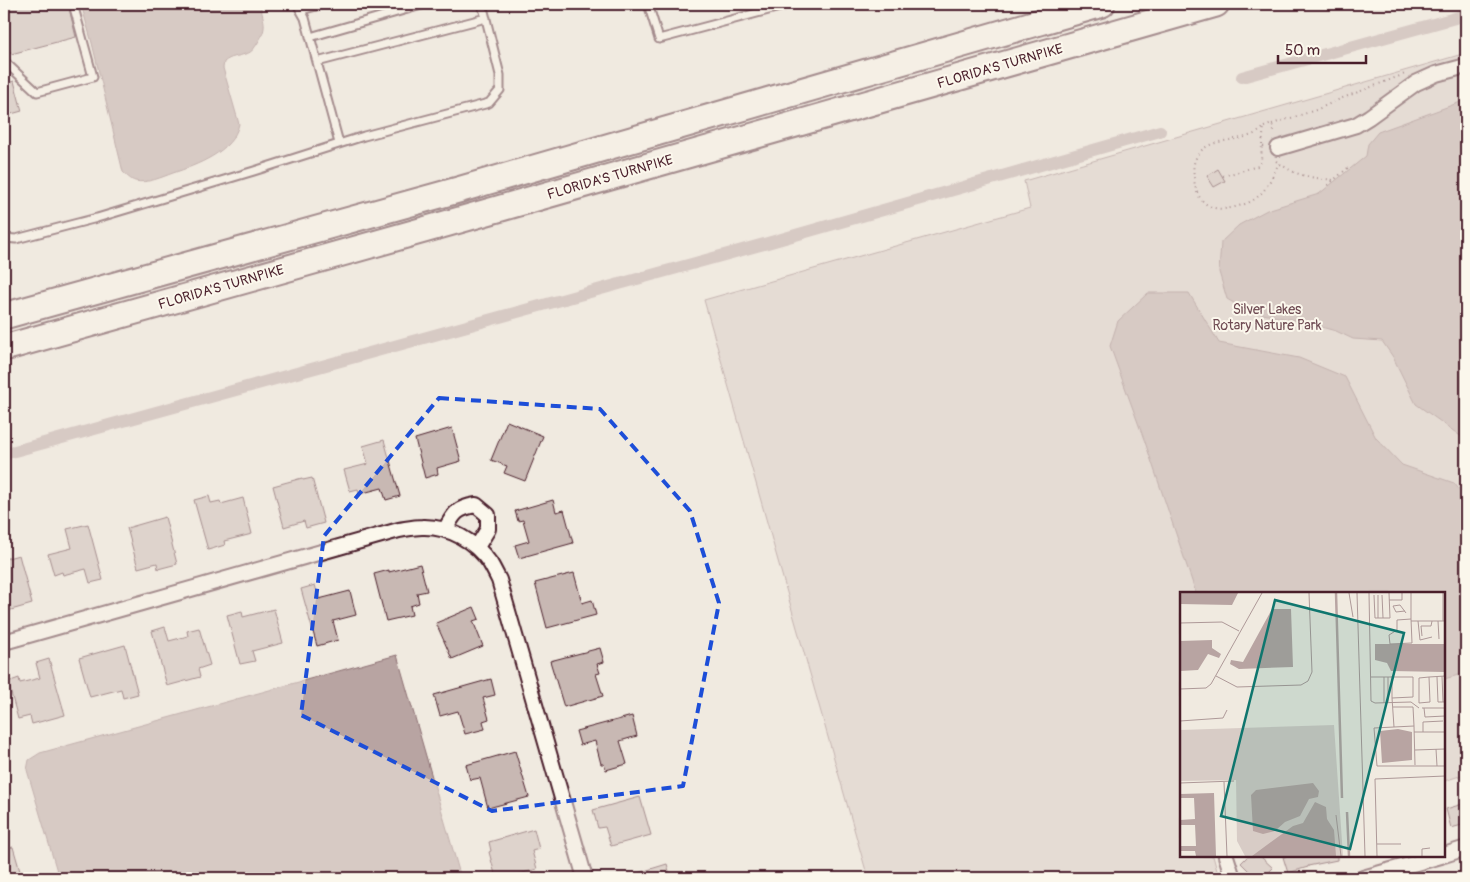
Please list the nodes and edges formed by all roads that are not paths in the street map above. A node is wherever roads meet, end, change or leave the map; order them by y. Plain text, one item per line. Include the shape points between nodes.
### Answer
1 (73, 4) edge
2 (324, 4) edge
3 (425, 4) edge
4 (481, 4) edge
5 (648, 4) edge
6 (790, 4) edge
7 (1102, 4) edge
8 (1216, 4) edge
9 (299, 7) edge
10 (486, 18) junction
11 (310, 37) junction
12 (4, 61) edge
13 (317, 62) junction
14 (1466, 66) edge
15 (339, 143) junction
16 (1273, 153) road end
17 (4, 238) edge
18 (4, 316) edge
19 (4, 348) edge
20 (445, 530) junction
21 (477, 547) junction
22 (4, 642) edge
23 (1466, 848) edge
24 (1445, 854) edge
25 (1226, 857) edge
26 (1435, 857) edge
27 (585, 878) edge
28 (1233, 878) edge
29 (1363, 878) edge

1 - 12 lane via 93,77 37,92
2 - 9 lane
3 - 11 lane
4 - 10 lane
5 - 6 lane via 660,39
7 - 18 highway via 458,190
8 - 19 highway, FLORIDA'S TURNPIKE via 1162,15 463,219
9 - 11 lane
10 - 13 lane
10 - 15 lane via 500,75 500,90 489,103
11 - 13 lane
13 - 15 lane
14 - 16 street via 1416,83 1356,125
15 - 17 lane via 254,172 97,218 16,240
20 - 21 street
20 - 21 street via 453,515 464,507 476,505 488,514 488,528
20 - 22 street via 423,527 398,530
21 - 27 street via 499,580
23 - 24 street
25 - 28 street
26 - 29 street

